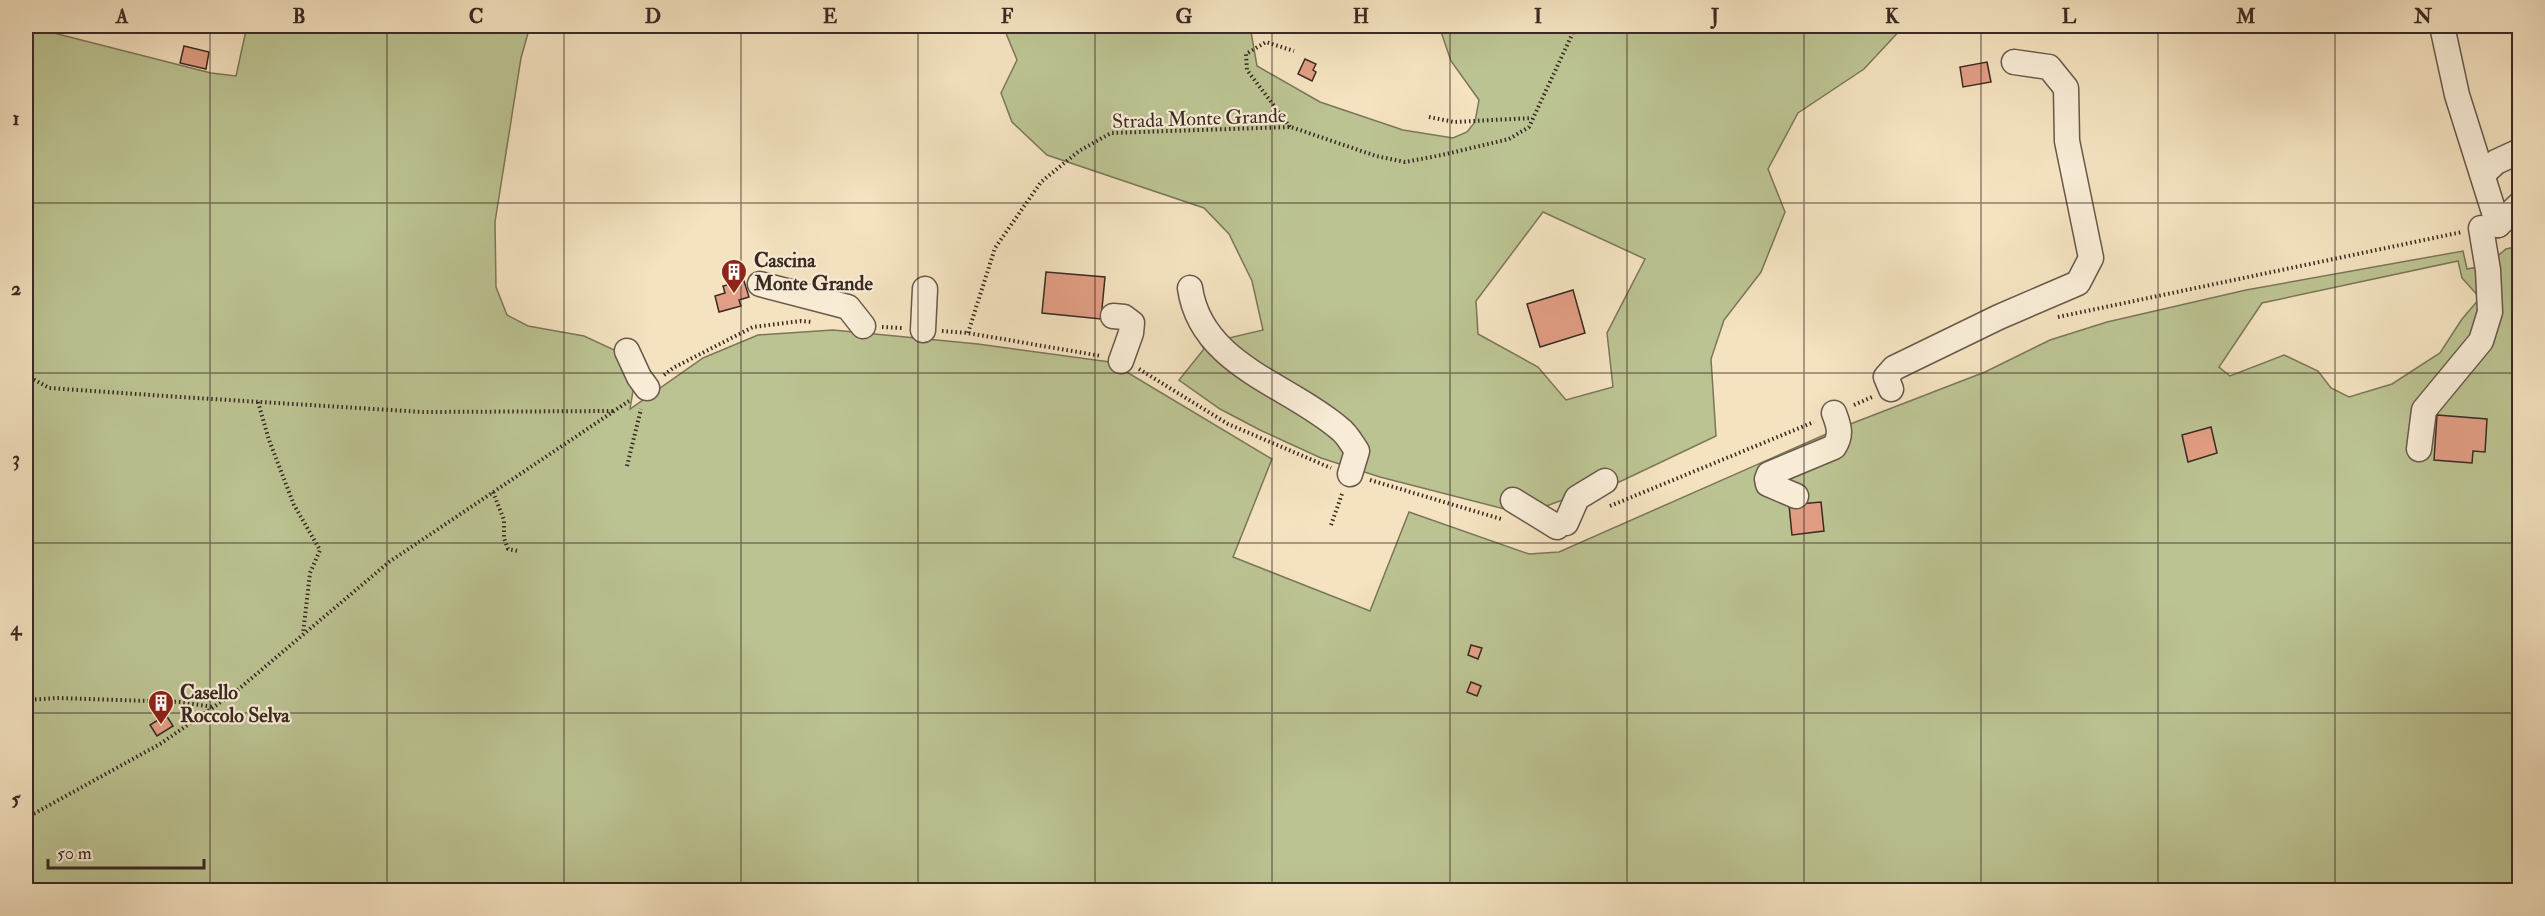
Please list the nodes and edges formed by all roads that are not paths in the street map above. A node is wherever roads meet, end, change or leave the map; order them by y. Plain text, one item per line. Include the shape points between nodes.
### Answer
1 (2442, 26) edge
2 (2014, 62) dead end
3 (2520, 151) edge
4 (2483, 174) junction
5 (2520, 204) edge
6 (2499, 225) edge
7 (760, 284) dead end
8 (1190, 288) dead end
9 (925, 289) dead end
10 (1113, 316) dead end
11 (863, 326) dead end
12 (923, 330) dead end
13 (627, 351) dead end
14 (1121, 361) dead end
15 (647, 388) road end
16 (1891, 389) dead end
17 (1834, 413) dead end
18 (2419, 450) dead end
19 (1350, 474) road end
20 (1605, 481) dead end
21 (1796, 496) dead end
22 (1513, 500) dead end

1 - 4 street via 2457,95
2 - 16 street via 2049,67 2066,88 2067,141 2091,258 2078,283 1894,368 1886,377
3 - 4 street via 2496,162
4 - 6 street
5 - 6 street
6 - 18 street via 2488,270 2490,312 2481,341 2424,410
7 - 11 street via 848,307
8 - 19 street via 1205,332 1232,359 1341,430 1357,451
9 - 12 street
10 - 14 street via 1132,323
13 - 15 street
17 - 21 street via 1840,428 1834,447 1769,474 1768,484
20 - 22 street via 1577,498 1562,525

